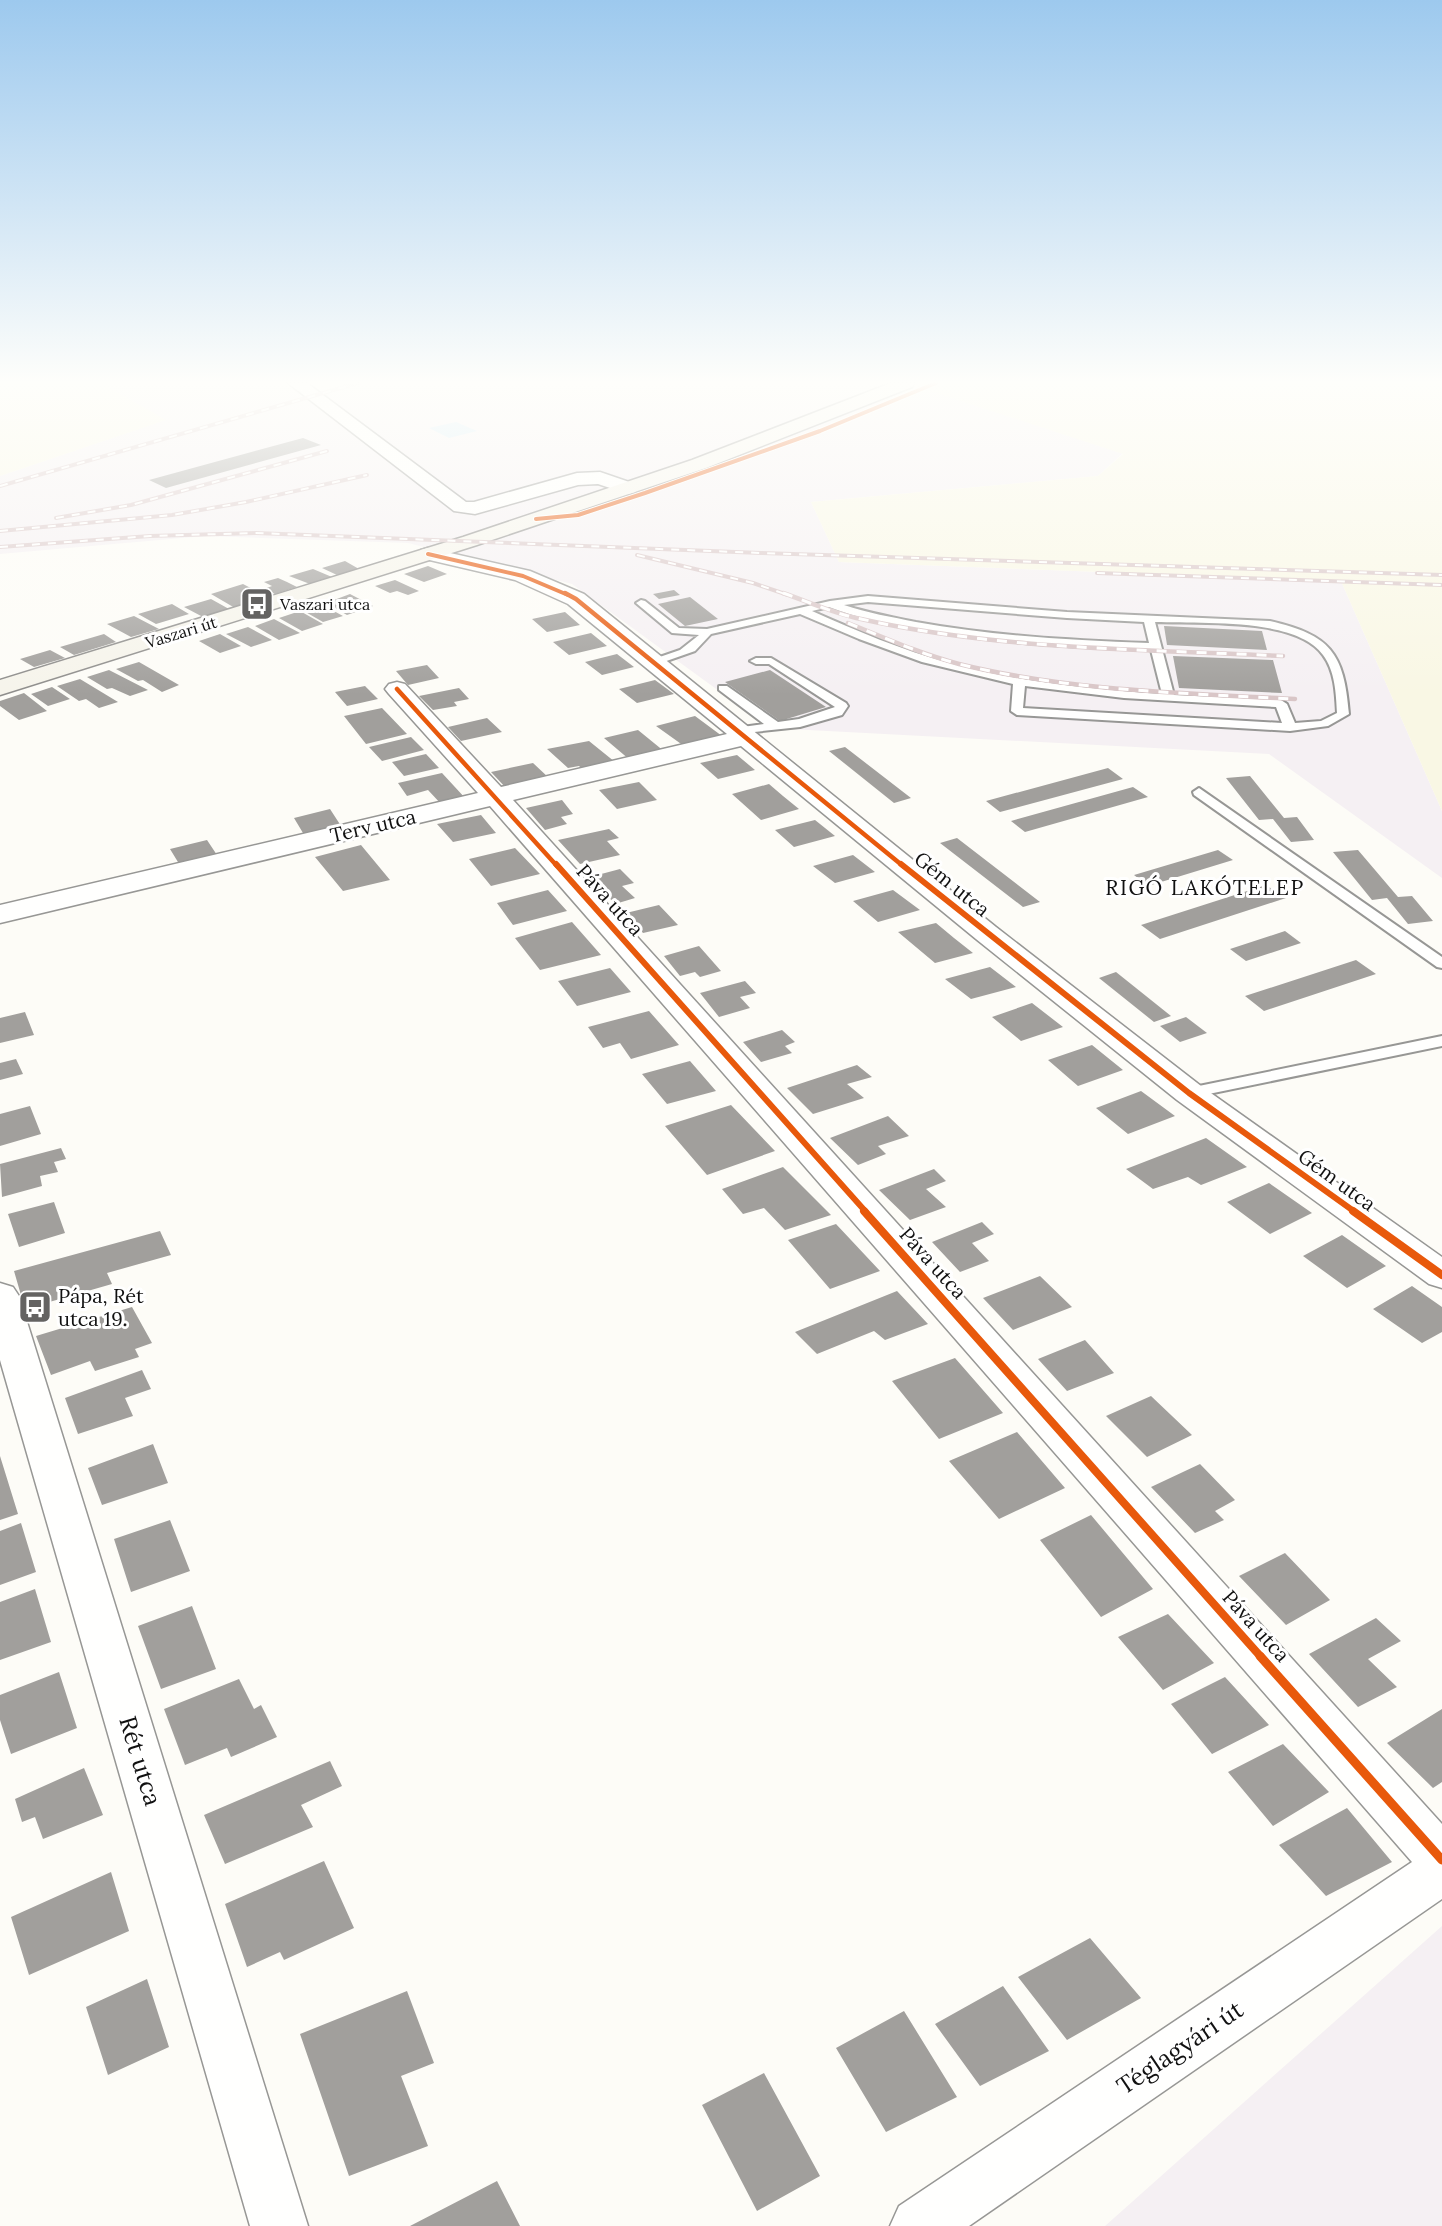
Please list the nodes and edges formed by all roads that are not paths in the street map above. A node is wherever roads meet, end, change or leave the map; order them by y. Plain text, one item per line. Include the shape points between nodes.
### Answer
1 (434, 487) edge
2 (549, 487) edge
3 (625, 487) edge
4 (631, 487) edge
5 (628, 488) junction
6 (429, 554) junction
7 (641, 603) dead end
8 (830, 604) junction
9 (802, 611) junction
10 (1149, 620) junction
11 (707, 632) junction
12 (1156, 647) junction
13 (655, 662) junction
14 (756, 662) dead end
15 (1019, 681) junction
16 (0, 688) edge
17 (723, 688) dead end
18 (397, 689) dead end
19 (1169, 698) junction
20 (775, 726) junction
21 (1290, 727) junction
22 (743, 734) junction
23 (1199, 792) dead end
24 (496, 797) junction
25 (0, 914) edge
26 (1442, 964) edge
27 (1442, 1041) edge
28 (1188, 1093) junction
29 (1442, 1275) edge
30 (0, 1296) edge
31 (1442, 1860) edge
32 (1442, 1870) edge
33 (279, 2226) edge
34 (919, 2226) edge

1 - 2 street via 461,507 475,508
3 - 5 street
4 - 5 main road, Vaszari út
5 - 6 main road, Vaszari út
6 - 13 street, Gém utca via 555,587
6 - 16 main road, Vaszari út
7 - 11 lane via 676,632
8 - 9 lane
8 - 10 lane via 878,600
8 - 12 lane via 879,618 987,637
9 - 11 lane
9 - 15 lane via 924,659
10 - 12 lane
10 - 21 lane via 1269,624 1311,636 1329,652 1342,692 1343,714 1318,726
11 - 13 lane via 689,651
12 - 19 lane
13 - 22 street, Gém utca
14 - 20 lane via 771,661 842,706 838,712
15 - 19 lane
15 - 21 lane via 1017,711
17 - 20 lane
18 - 24 street, Páva utca
19 - 21 lane via 1281,704
20 - 22 lane
22 - 24 street, Terv utca
22 - 28 street, Gém utca
23 - 26 lane
24 - 25 street, Terv utca
24 - 31 street, Páva utca
27 - 28 lane
28 - 29 street, Gém utca
30 - 33 street, Rét utca
32 - 34 street, Téglagyári út

